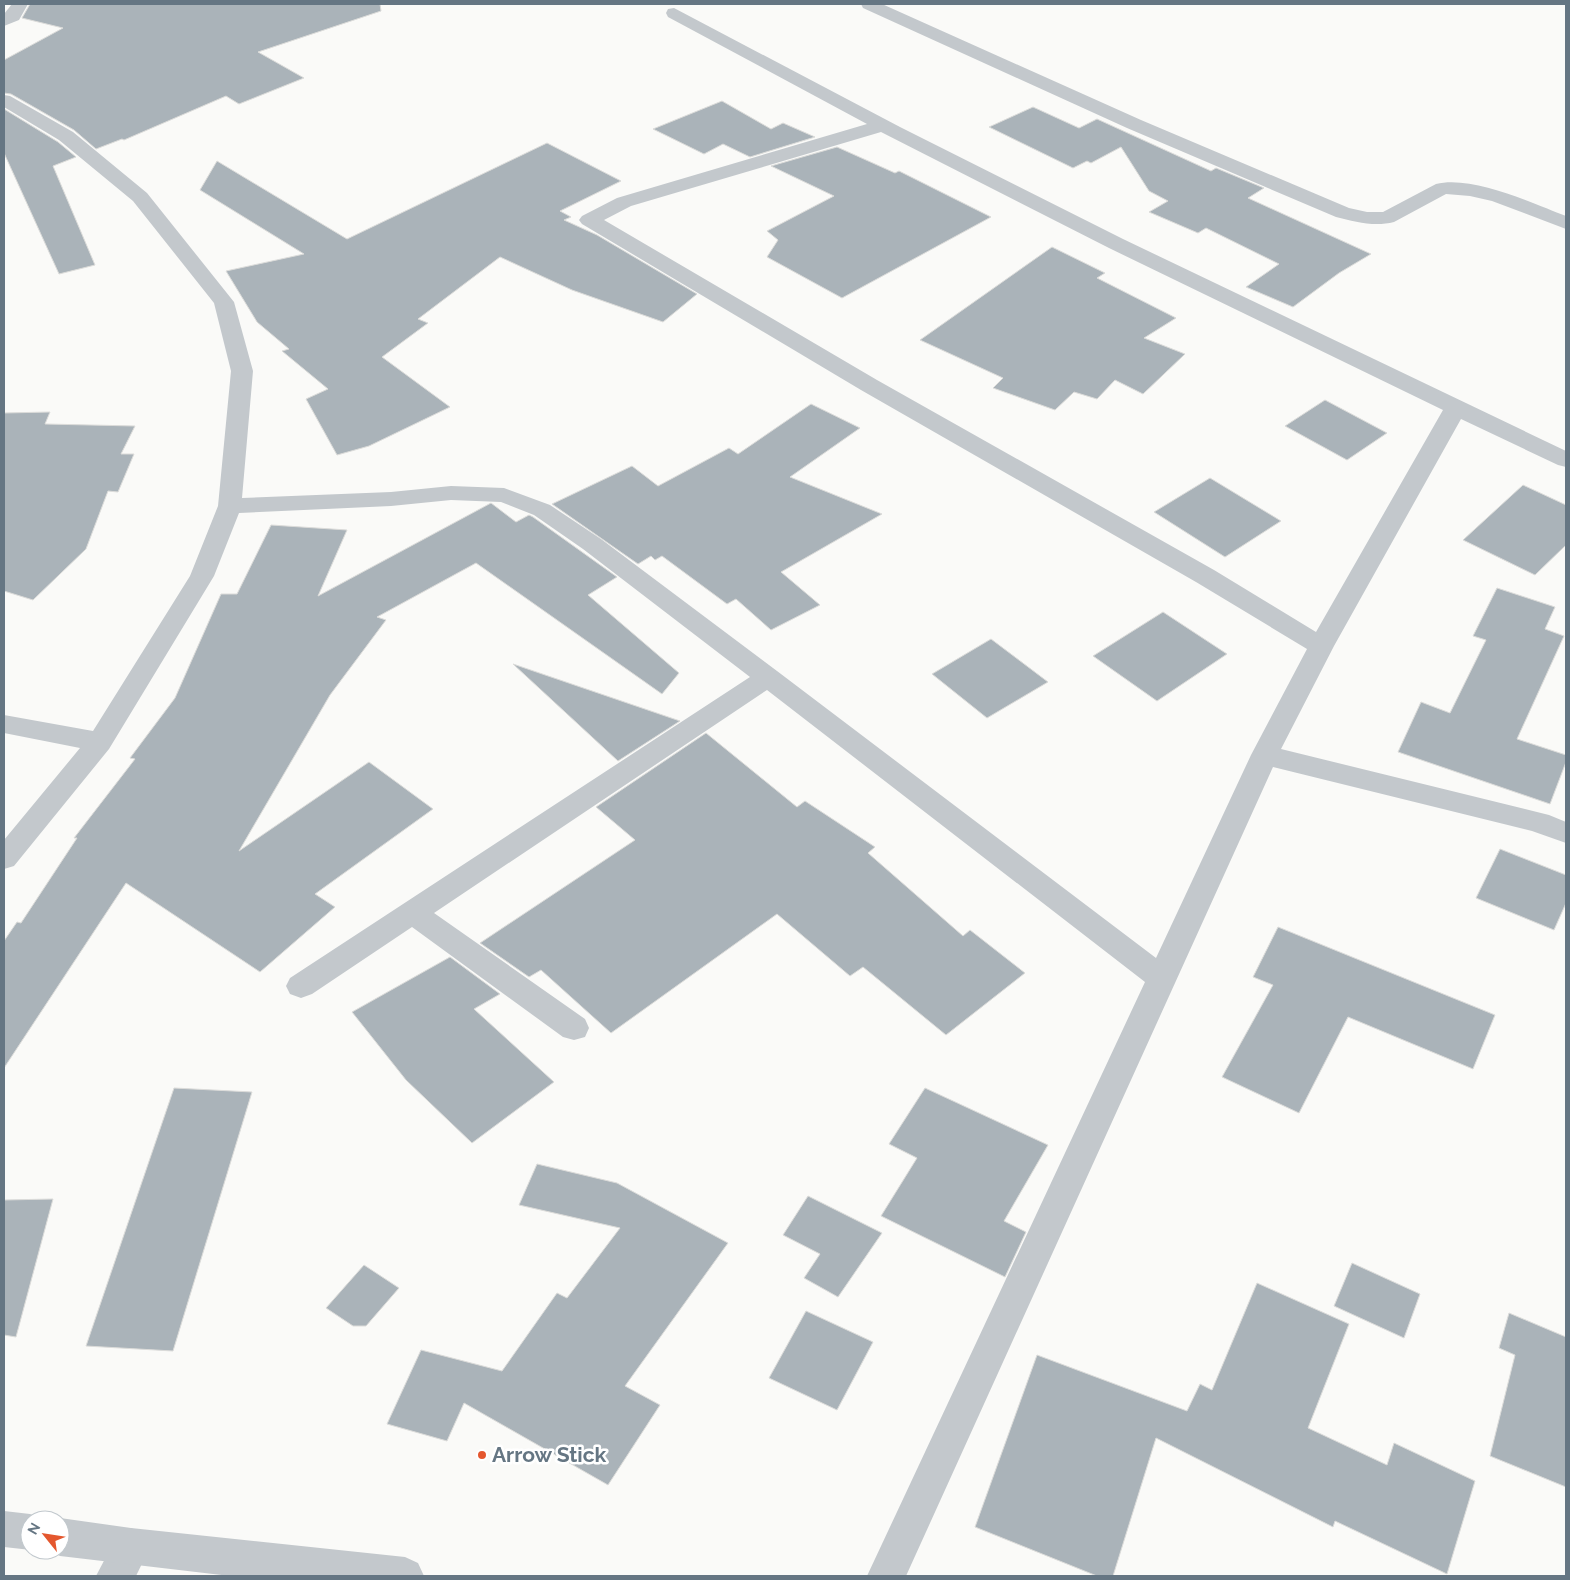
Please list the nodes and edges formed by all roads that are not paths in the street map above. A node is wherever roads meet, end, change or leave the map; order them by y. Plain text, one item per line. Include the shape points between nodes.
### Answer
1 (34, 4) edge
2 (869, 4) edge
3 (674, 13) dead end
4 (12, 14) edge
5 (4, 100) edge
6 (884, 125) junction
7 (1562, 217) edge
8 (1456, 408) junction
9 (1566, 460) edge
10 (230, 506) junction
11 (1321, 646) junction
12 (768, 677) junction
13 (4, 724) edge
14 (100, 742) junction
15 (1265, 755) junction
16 (1566, 833) edge
17 (4, 858) edge
18 (413, 913) junction
19 (1162, 979) junction
20 (301, 986) dead end
21 (574, 1028) dead end
22 (4, 1529) edge
23 (20, 1531) edge
24 (70, 1541) edge
25 (123, 1561) edge
26 (405, 1576) edge
27 (886, 1576) edge

1 - 4 street
2 - 7 street via 1343,214 1387,218 1443,188 1499,197
3 - 6 street
5 - 10 street via 66,136 140,198 224,302 242,371
6 - 8 street
6 - 11 street via 624,202 589,220
8 - 9 street
8 - 11 street
10 - 12 street via 451,493 504,495 542,510 592,544
10 - 14 street via 202,576
11 - 15 street
12 - 18 street
12 - 19 street
13 - 14 street
14 - 17 street
15 - 16 street via 1539,822
15 - 19 street
18 - 20 street
18 - 21 street
19 - 27 street
22 - 23 street
24 - 25 street
25 - 26 street

